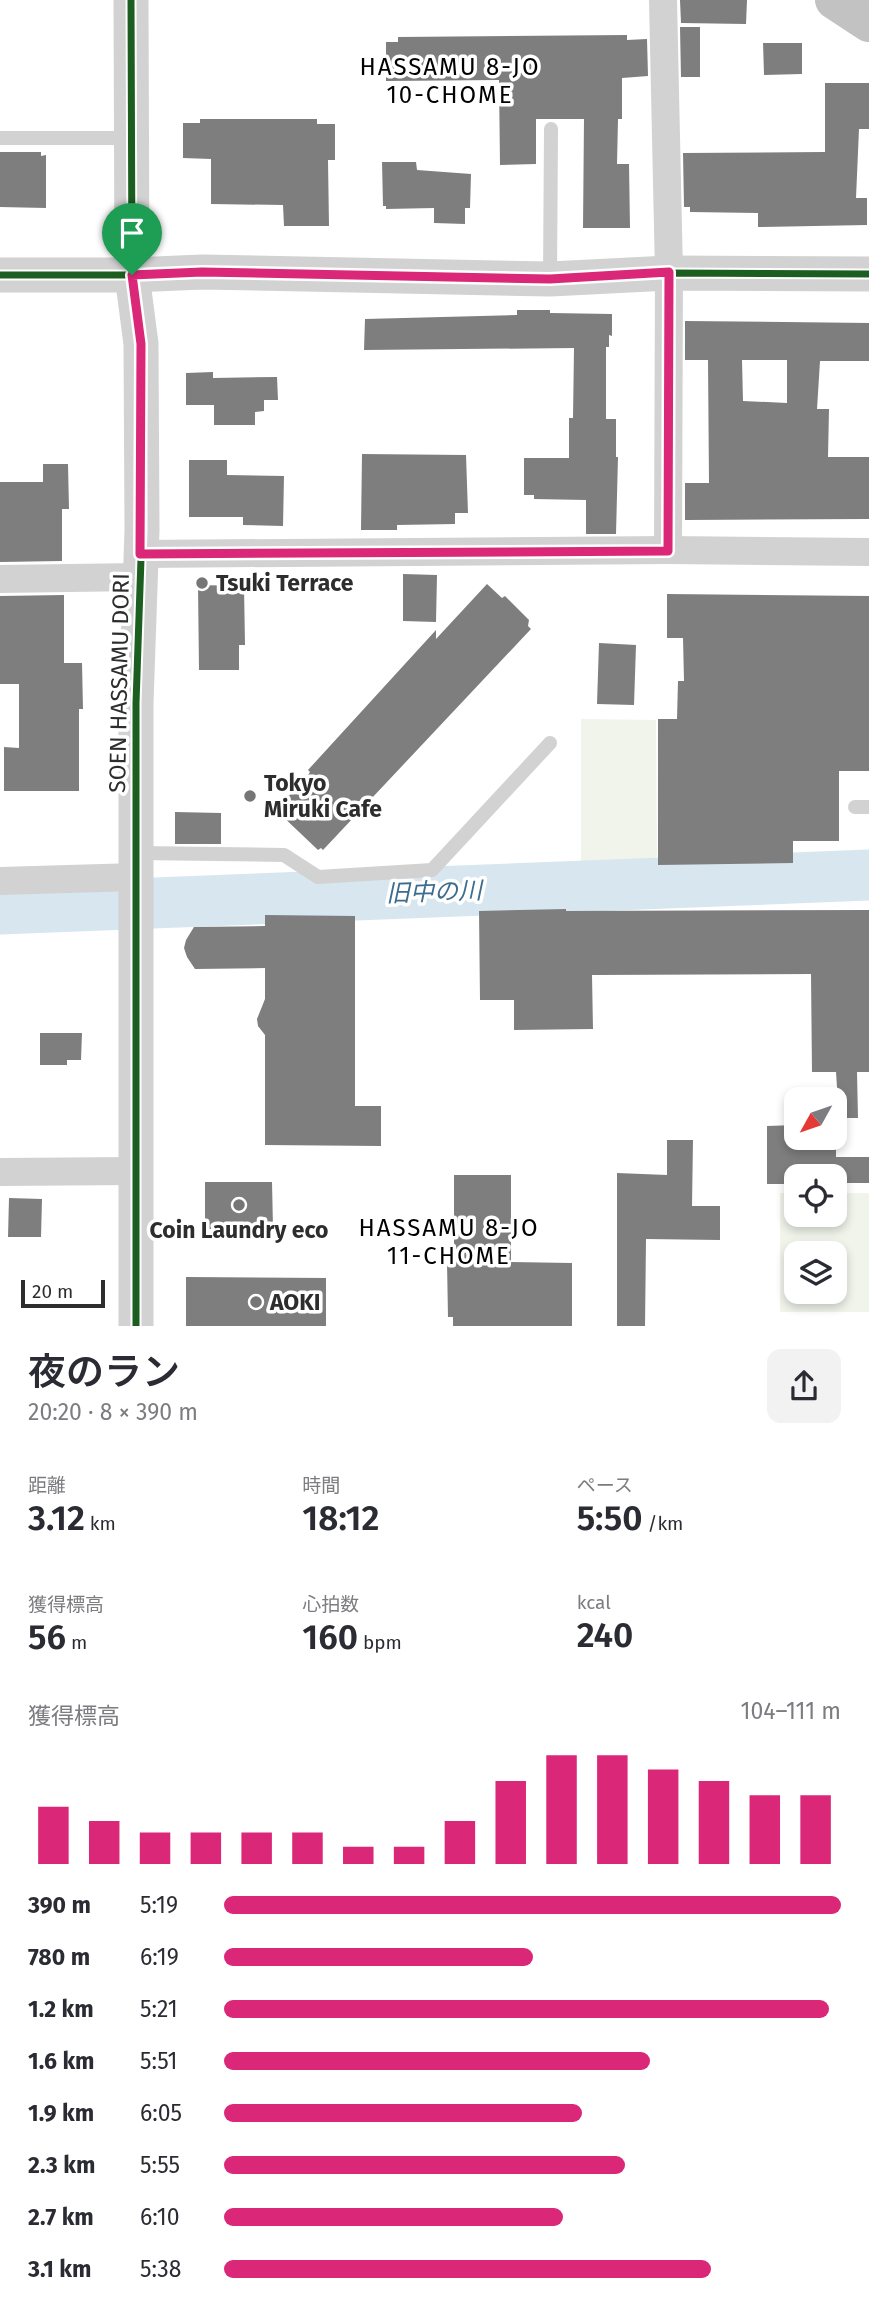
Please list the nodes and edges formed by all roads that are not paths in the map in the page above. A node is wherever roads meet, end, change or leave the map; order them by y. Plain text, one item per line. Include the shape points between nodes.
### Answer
1 (131, 0) edge
2 (663, 0) edge
3 (834, 0) edge
4 (869, 23) edge
5 (551, 129) dead end
6 (0, 138) edge
7 (131, 138) junction
8 (669, 272) junction
9 (869, 274) edge
10 (0, 275) edge
11 (132, 275) junction
12 (550, 279) junction
13 (668, 551) junction
14 (869, 552) edge
15 (140, 566) junction
16 (0, 579) edge
17 (550, 743) dead end
18 (0, 881) edge
19 (136, 886) junction
20 (135, 1171) junction
21 (0, 1172) edge
22 (136, 1326) edge

1 - 7 street, SOEN HASSAMU DORI
2 - 8 street
3 - 4 highway
5 - 12 lane
6 - 7 lane
7 - 11 street, SOEN HASSAMU DORI
8 - 9 street
8 - 12 street
8 - 13 street
10 - 11 street
11 - 12 street via 202,272
11 - 15 street, SOEN HASSAMU DORI via 141,344
13 - 14 street
13 - 15 street
15 - 16 street
15 - 19 street, SOEN HASSAMU DORI
17 - 19 lane via 432,870 318,877 284,855
18 - 19 street
19 - 20 street, SOEN HASSAMU DORI
20 - 21 street
20 - 22 street, SOEN HASSAMU DORI

